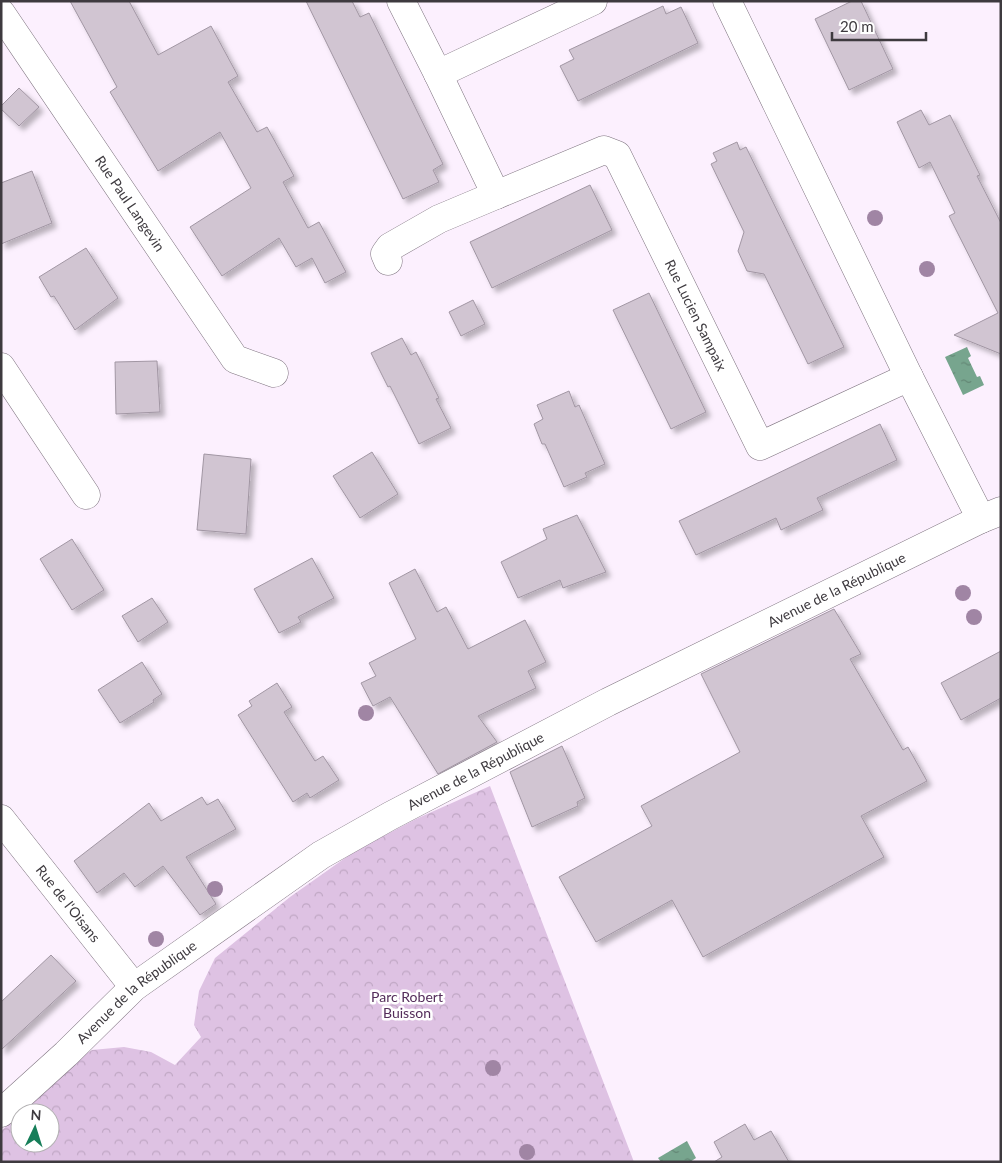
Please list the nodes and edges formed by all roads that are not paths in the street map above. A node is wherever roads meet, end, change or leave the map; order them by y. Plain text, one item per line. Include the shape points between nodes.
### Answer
1 (401, 1) edge
2 (593, 1) edge
3 (727, 1) edge
4 (1, 13) edge
5 (438, 74) junction
6 (496, 195) junction
7 (388, 261) dead end
8 (1, 367) edge
9 (274, 373) dead end
10 (909, 377) junction
11 (86, 495) dead end
12 (991, 515) edge
13 (1, 819) edge
14 (134, 987) junction
15 (1, 1113) edge

1 - 5 street
2 - 5 street
3 - 10 street
4 - 9 street, Rue Paul Langevin via 235,359
5 - 6 street
6 - 7 street, Rue Lucien Sampaix via 438,219 390,247 385,254
6 - 10 street, Rue Lucien Sampaix via 604,150 617,155 760,446
8 - 11 street
10 - 12 street
12 - 14 street, Avenue de la République via 608,702 390,816 321,855
13 - 14 street, Rue de l'Oisans
14 - 15 street, Avenue de la République

